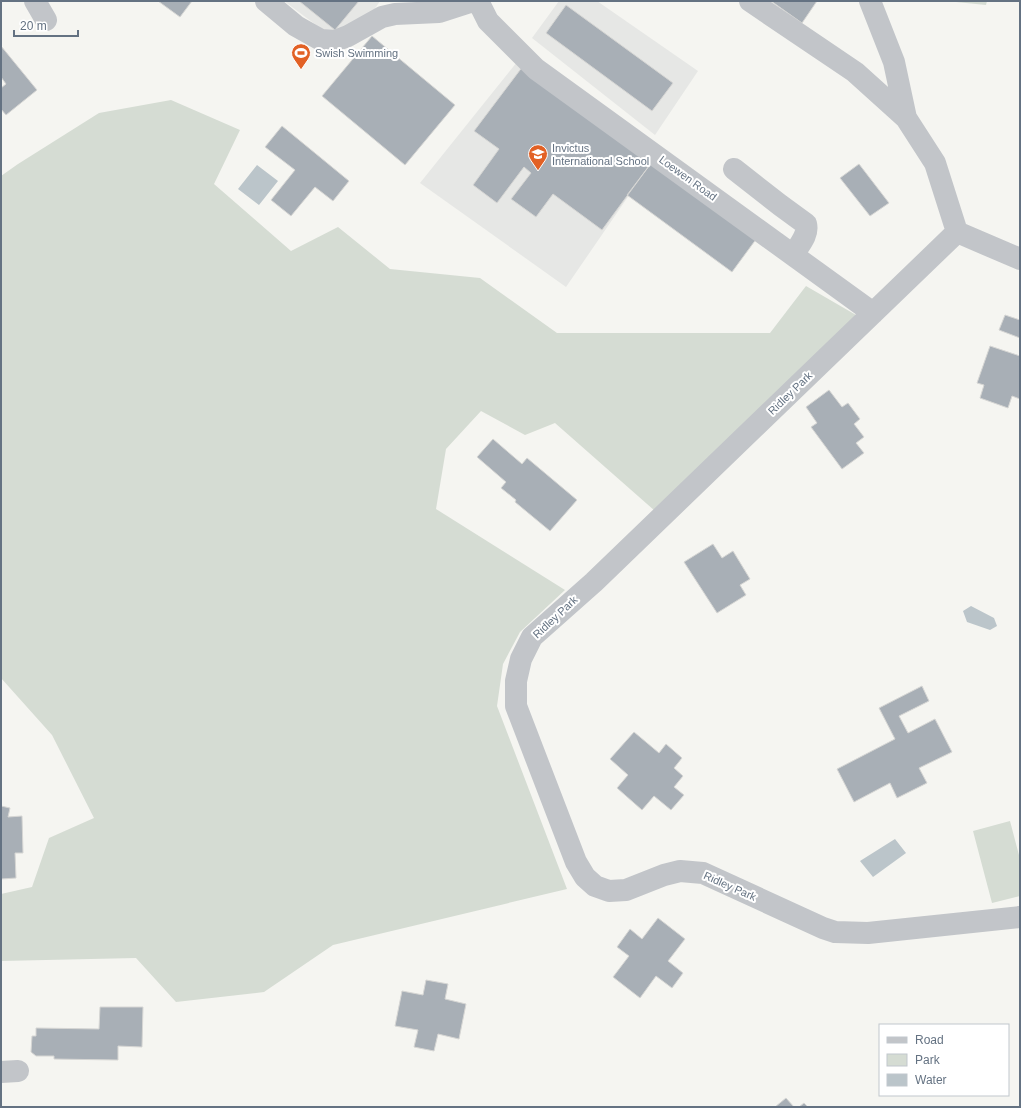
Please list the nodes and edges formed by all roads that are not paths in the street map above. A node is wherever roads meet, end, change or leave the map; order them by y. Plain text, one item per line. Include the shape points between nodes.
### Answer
1 (35, 1) edge
2 (266, 1) edge
3 (474, 1) edge
4 (478, 1) edge
5 (750, 1) edge
6 (870, 1) edge
7 (46, 20) dead end
8 (906, 118) junction
9 (734, 169) dead end
10 (957, 232) junction
11 (793, 255) junction
12 (1020, 259) edge
13 (873, 313) junction
14 (1020, 917) edge

1 - 7 street
2 - 3 street via 296,26 321,40 335,41 382,17 439,12
4 - 11 street, Loewen Road via 488,21 536,68
5 - 8 street via 855,72
6 - 8 street via 894,62
8 - 10 street via 935,163
9 - 11 street via 806,224 807,234
10 - 12 street
10 - 13 street, Ridley Park
11 - 13 street, Loewen Road
13 - 14 street, Ridley Park via 532,637 521,659 516,681 516,706 576,862 585,877 595,886 609,891 626,890 664,874 680,871 703,873 835,932 868,933

